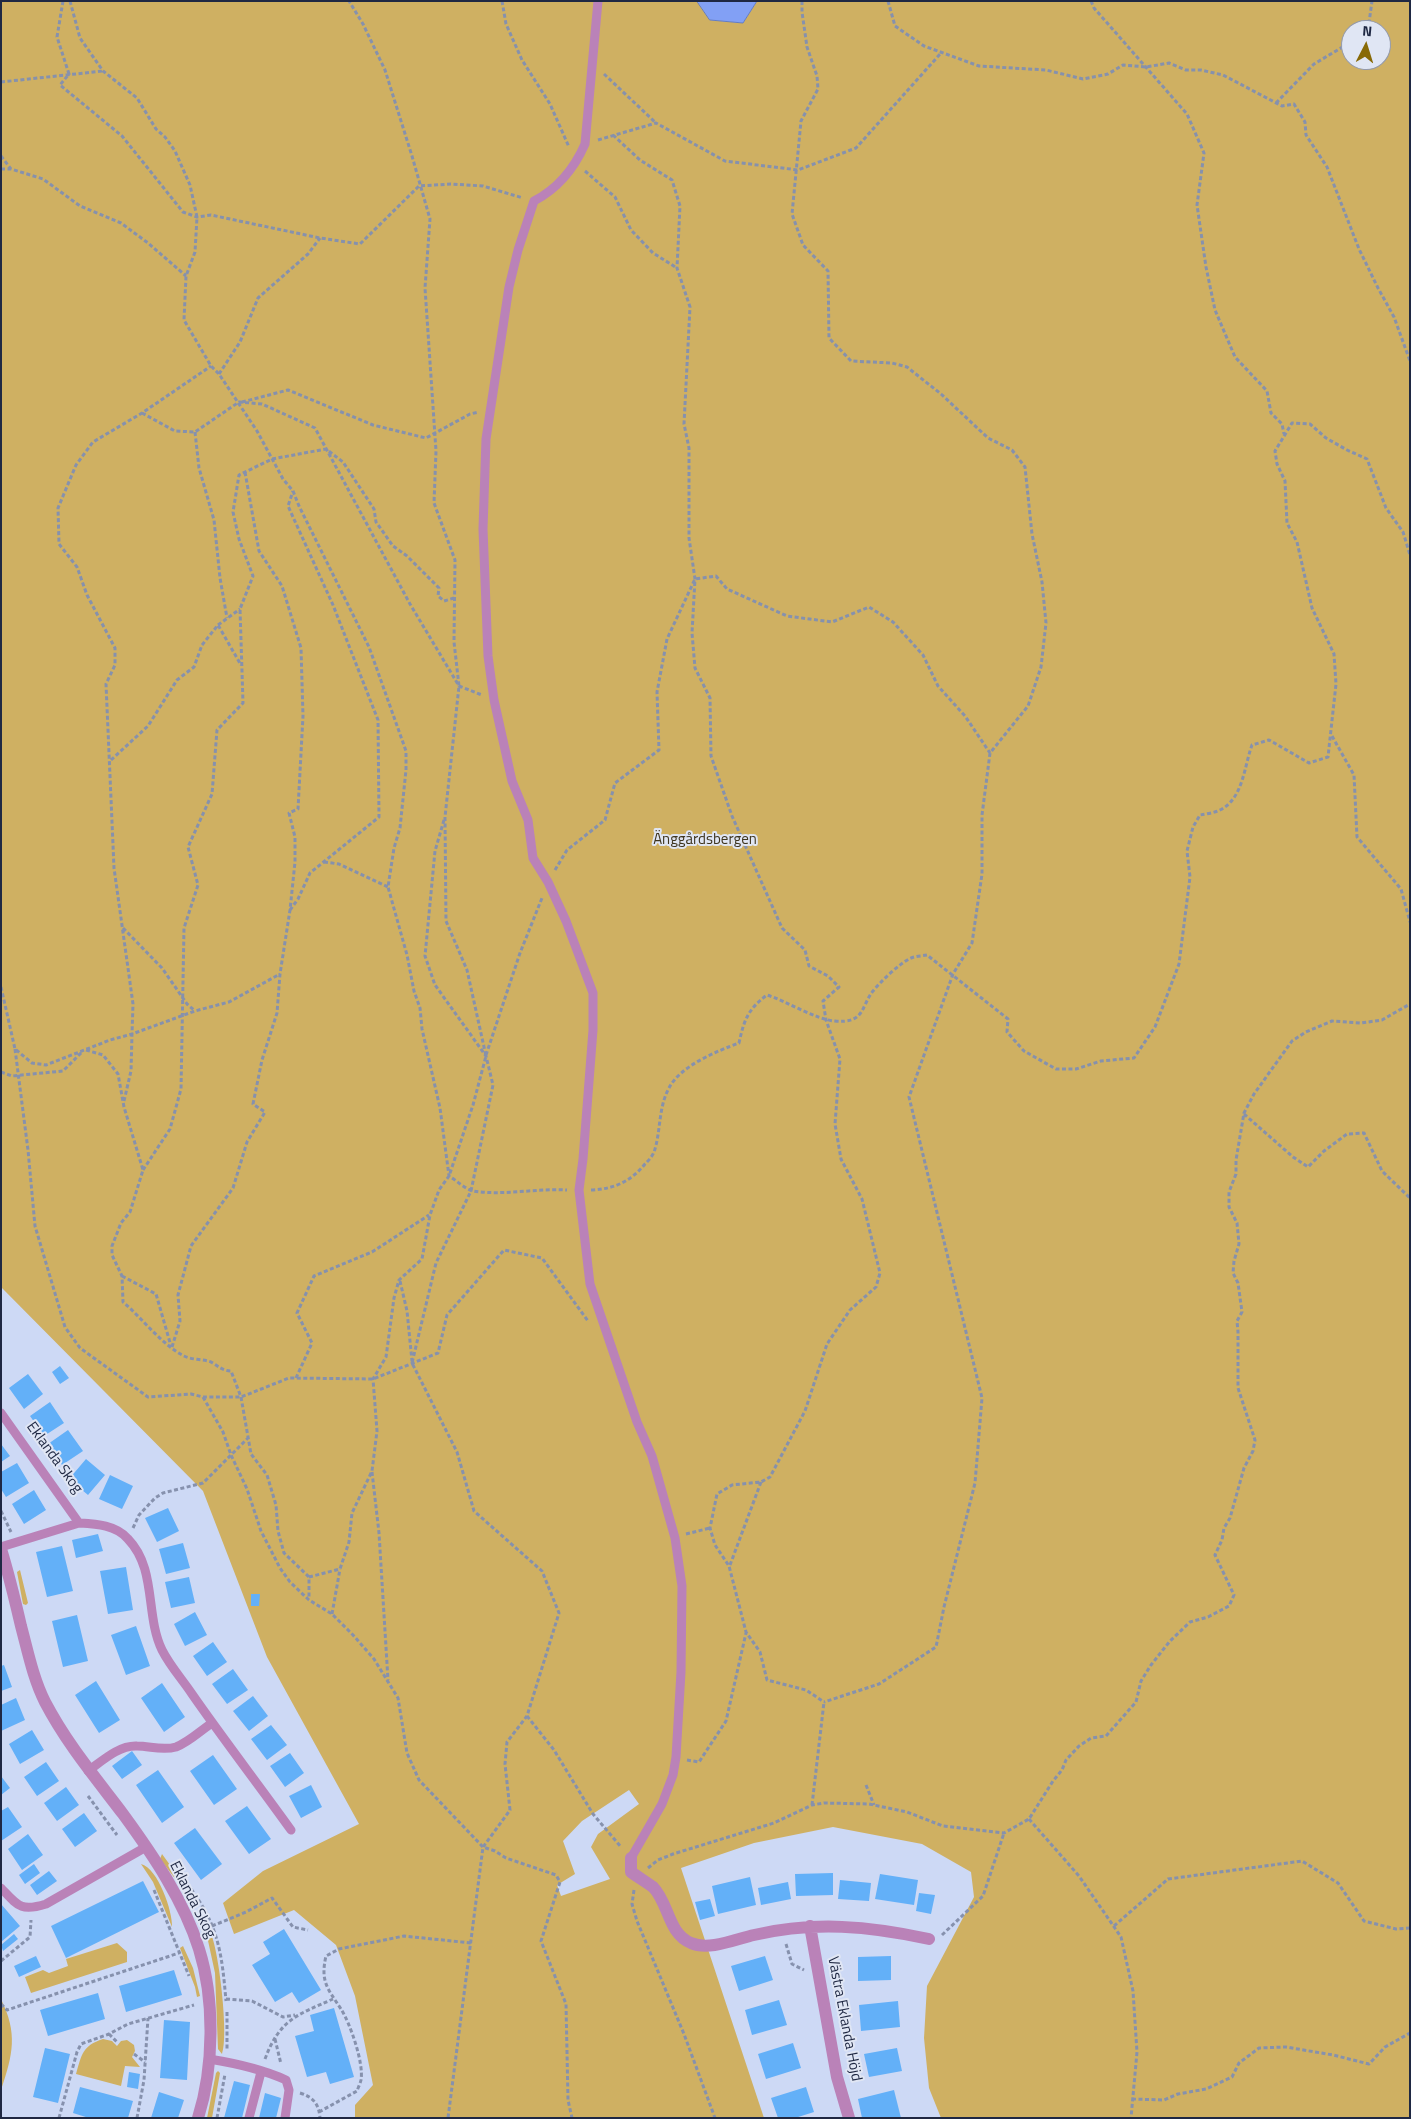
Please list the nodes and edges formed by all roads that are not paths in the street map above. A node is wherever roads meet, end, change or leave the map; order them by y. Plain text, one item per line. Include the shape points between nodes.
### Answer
1 (598, 1) edge
2 (1, 1413) edge
3 (79, 1523) junction
4 (1, 1548) edge
5 (212, 1723) junction
6 (88, 1771) junction
7 (291, 1830) dead end
8 (146, 1847) junction
9 (631, 1858) joint
10 (1, 1888) edge
11 (810, 1926) junction
12 (929, 1939) road end
13 (209, 2059) junction
14 (261, 2072) junction
15 (198, 2118) edge
16 (249, 2118) edge
17 (286, 2118) edge
18 (849, 2118) edge

1 - 9 lane via 585,144 576,163 550,193 534,201 509,287 489,410 483,529 488,656 512,781 528,820 533,858 566,922 592,993 593,1030 579,1190 590,1284 636,1422 652,1456 676,1538 682,1586 673,1775 662,1804
2 - 3 lane, Eklanda Skog
3 - 4 lane, Eklanda Skog
3 - 5 lane, Eklanda Skog via 110,1527 128,1538 144,1566 155,1630 162,1649
4 - 6 street, Eklanda Skog via 35,1678 64,1736
5 - 6 lane via 174,1748 128,1747
5 - 7 lane
6 - 8 street, Eklanda Skog
8 - 10 lane via 46,1904 31,1909 21,1907
8 - 13 street, Eklanda Skog via 187,1918 202,1960 208,2001
9 - 11 street via 630,1872 654,1888 676,1931 691,1944 712,1945
11 - 12 street via 875,1928
11 - 18 street, Västra Eklanda Höjd via 837,2077
13 - 14 lane
13 - 15 street, Eklanda Skog
14 - 16 lane
14 - 17 lane via 286,2080 289,2090

